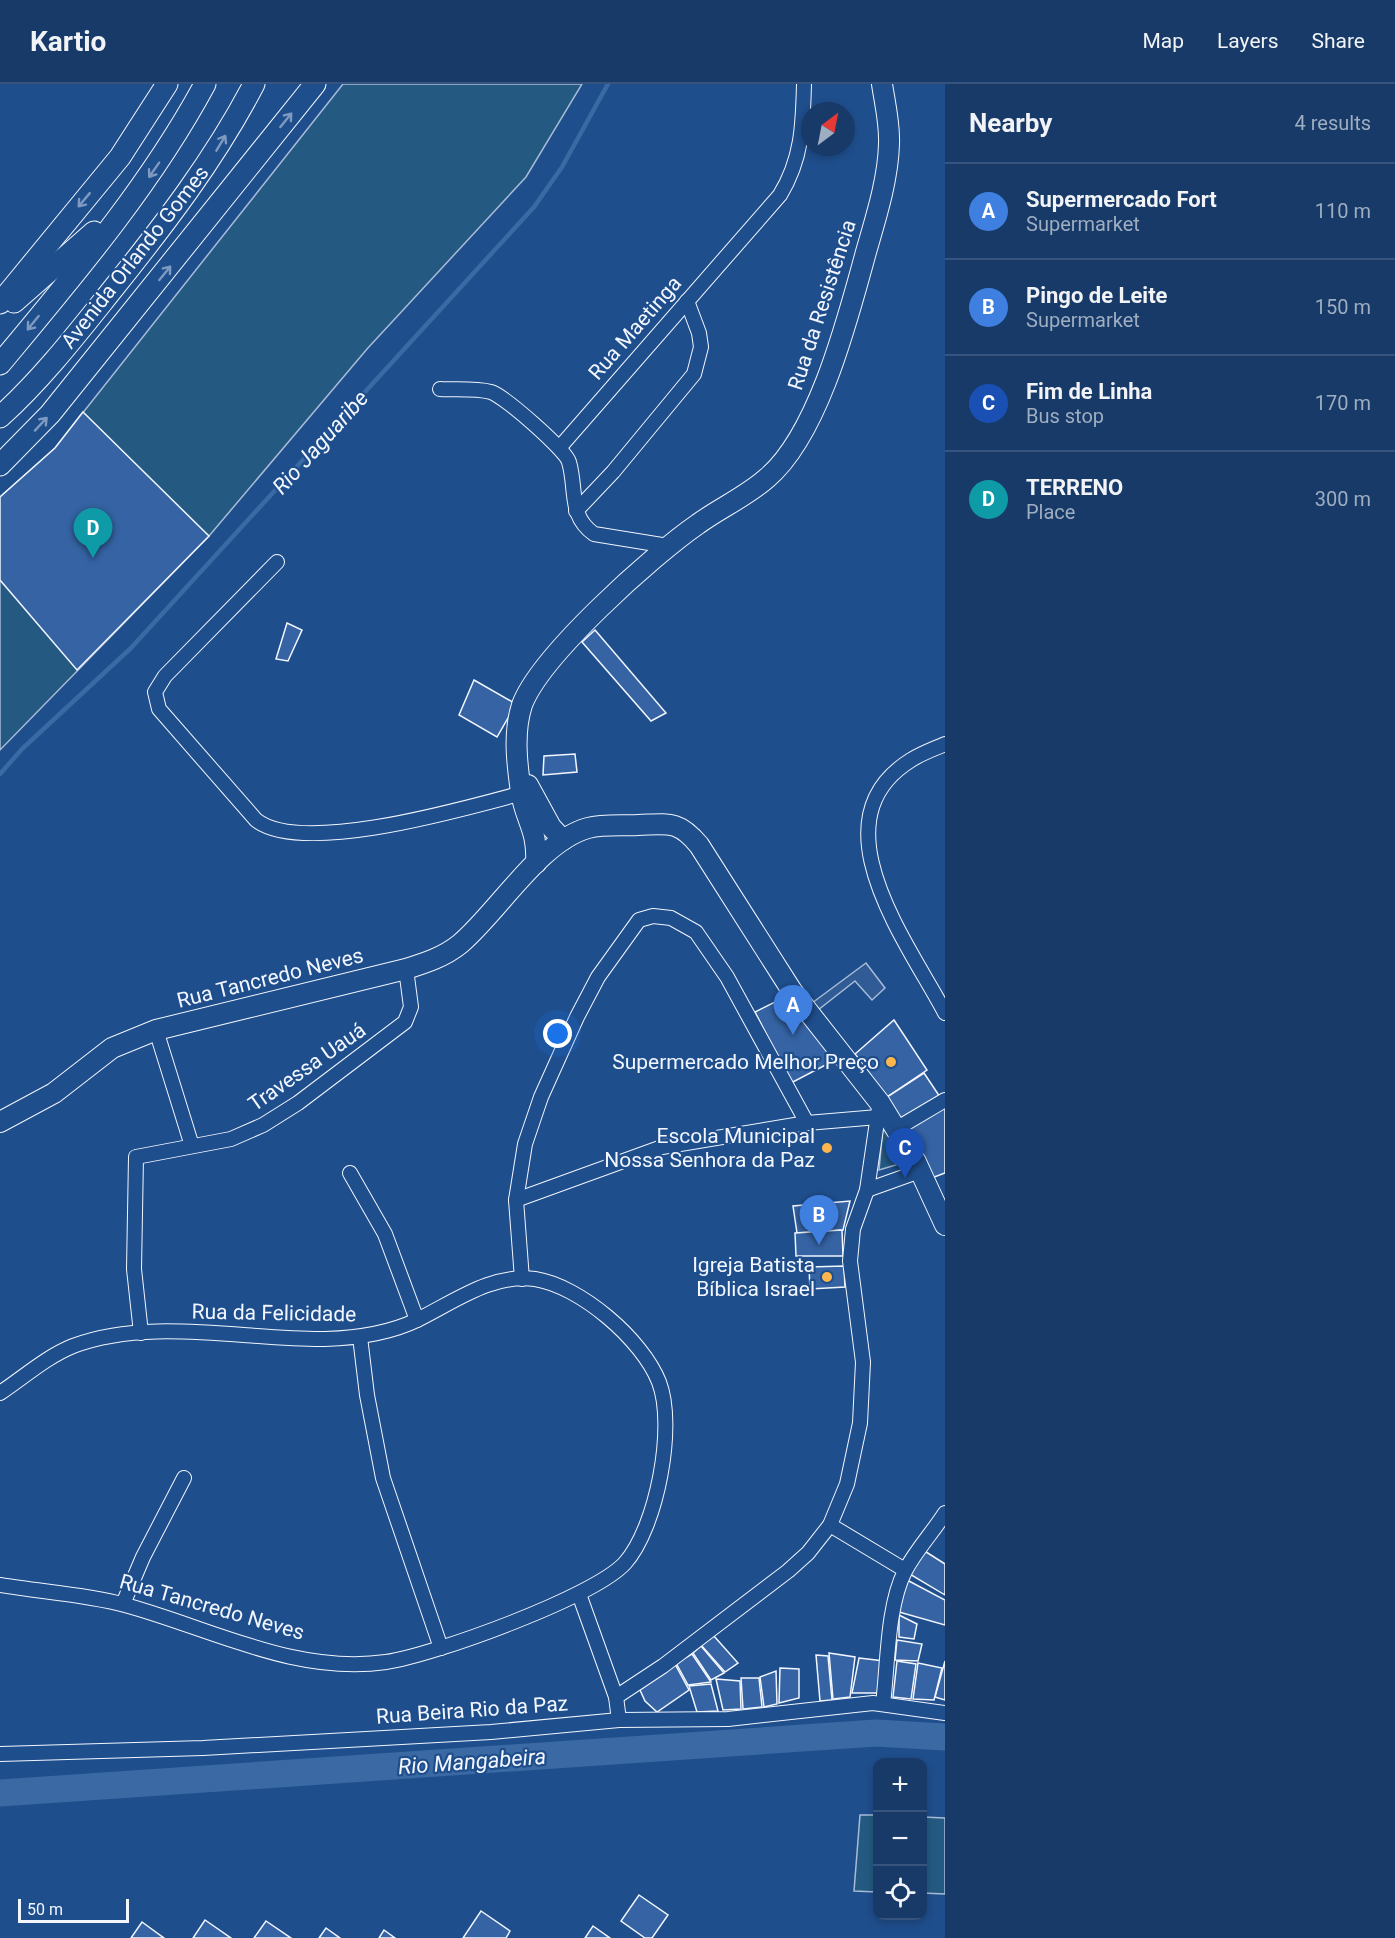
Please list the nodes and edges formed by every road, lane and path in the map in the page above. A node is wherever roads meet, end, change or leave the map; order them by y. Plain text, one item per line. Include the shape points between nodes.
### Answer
1 (166, 84) edge
2 (205, 84) edge
3 (254, 84) edge
4 (315, 84) edge
5 (804, 84) edge
6 (882, 84) edge
7 (136, 196) junction
8 (687, 301) junction
9 (0, 303) edge
10 (0, 314) edge
11 (0, 364) edge
12 (440, 389) dead end
13 (0, 417) edge
14 (560, 447) junction
15 (0, 465) edge
16 (576, 511) junction
17 (668, 546) junction
18 (277, 562) dead end
19 (945, 744) edge
20 (524, 786) junction
21 (562, 840) junction
22 (536, 863) junction
23 (406, 969) junction
24 (945, 1013) edge
25 (156, 1030) junction
26 (945, 1100) edge
27 (879, 1110) junction
28 (0, 1122) edge
29 (807, 1123) junction
30 (896, 1130) junction
31 (192, 1146) junction
32 (920, 1172) junction
33 (350, 1173) dead end
34 (867, 1190) junction
35 (516, 1200) junction
36 (945, 1225) edge
37 (522, 1279) junction
38 (417, 1320) junction
39 (141, 1334) junction
40 (360, 1337) junction
41 (0, 1393) edge
42 (184, 1478) dead end
43 (945, 1513) edge
44 (830, 1525) junction
45 (906, 1570) junction
46 (0, 1585) edge
47 (579, 1594) junction
48 (123, 1604) junction
49 (441, 1648) junction
50 (616, 1697) junction
51 (883, 1704) junction
52 (945, 1713) edge
53 (619, 1720) junction
54 (0, 1754) edge

1 -> 9 main road via 120,157
2 -> 7 main road, Avenida Orlando Gomes
13 -> 3 main road, Avenida Orlando Gomes via 73,338 202,173
15 -> 4 main road via 50,414
5 - 8 street, Rua Maetinga via 800,149 787,184
6 - 17 street, Rua da Resistência via 889,144 882,190 836,352 802,434 791,453 766,479
7 - 10 main road
7 -> 11 main road, Avenida Orlando Gomes
8 - 14 street, Rua Maetinga
8 - 16 street via 700,340 694,374
12 - 14 street via 492,392
14 - 16 street via 569,461
16 - 17 street via 586,528 599,537
17 - 20 street, Rua da Resistência via 584,626 534,682 519,718 516,751
18 - 20 street via 165,676 156,692 159,710 256,820 282,832 368,829
19 - 24 street via 911,760 884,786 872,811 869,839 871,867 881,897
20 - 21 street, Rua da Resistência
20 - 22 street, Rua da Resistência via 535,832
21 - 22 street
21 - 27 street via 589,828 673,824 688,831 792,991
22 - 23 street, Rua Tancredo Neves via 458,945
23 - 25 street, Rua Tancredo Neves
23 - 31 street, Travessa Uauá via 411,1012 397,1030 263,1125 231,1139
25 - 28 street, Rua Tancredo Neves via 112,1048 54,1093
25 - 31 street
26 - 30 street
27 - 29 street
27 - 30 street
27 - 34 street
29 - 35 street via 662,1148
29 - 35 street via 727,977 696,932 671,918 653,916 639,920 623,940 577,1017 541,1097 525,1144
30 - 32 street
31 - 39 street, Travessa Uauá via 140,1155 135,1161 134,1269
32 - 34 street
32 - 36 street
33 - 38 street via 385,1234
34 - 44 street via 854,1229 850,1261 863,1362 860,1423 847,1484
35 - 37 street
37 - 38 street, Rua da Felicidade via 466,1293
37 - 47 street, Rua da Felicidade via 576,1293 605,1315 651,1367 665,1406 663,1468 646,1529 623,1565
38 - 40 street, Rua da Felicidade
39 - 40 street, Rua da Felicidade
39 - 41 street, Rua da Felicidade via 73,1346
40 - 49 street via 383,1478
42 - 48 street
43 - 45 street
44 - 45 street
44 - 50 street via 808,1553 781,1577
45 - 51 street via 893,1614
46 - 48 street, Rua Tancredo Neves
47 - 49 street, Rua Tancredo Neves
47 - 50 street
48 - 49 street, Rua Tancredo Neves via 255,1647 334,1664 386,1662
50 - 53 street
51 - 52 street, Rua Beira Rio da Paz
51 - 53 street, Rua Beira Rio da Paz via 716,1719
53 - 54 street, Rua Beira Rio da Paz via 296,1743

